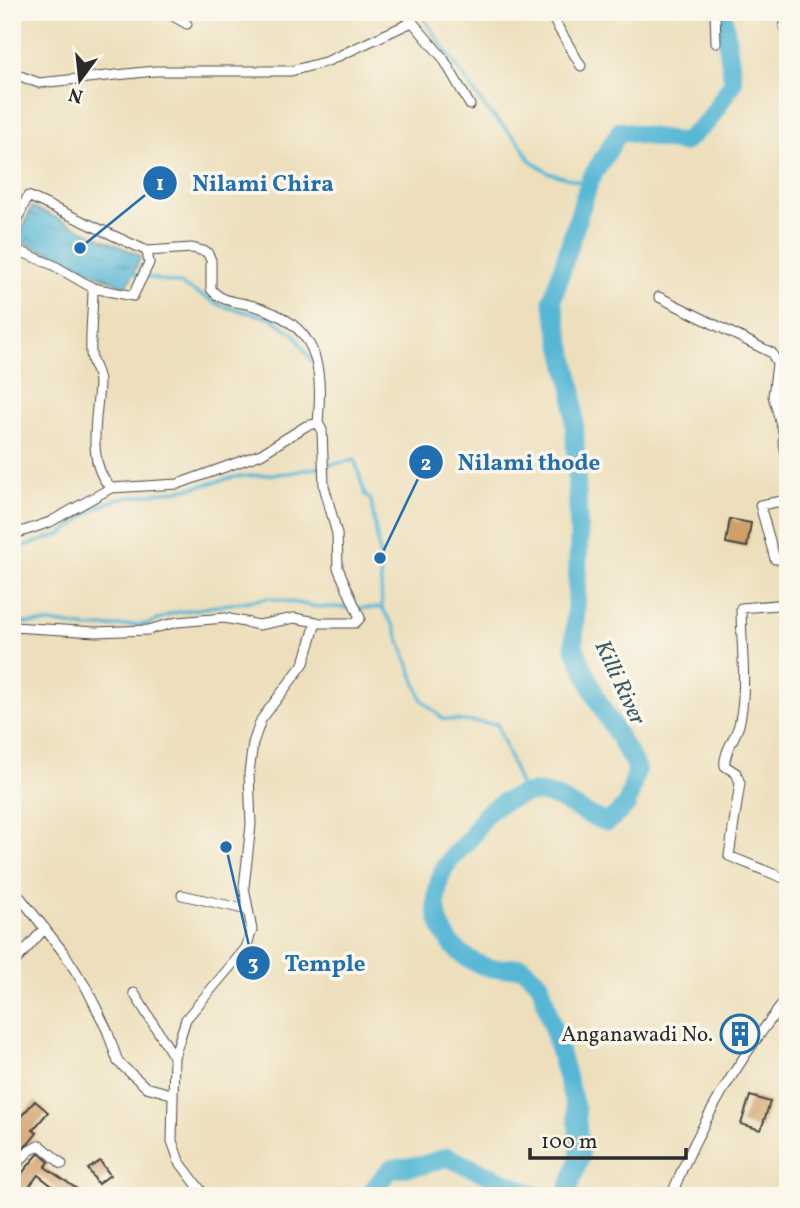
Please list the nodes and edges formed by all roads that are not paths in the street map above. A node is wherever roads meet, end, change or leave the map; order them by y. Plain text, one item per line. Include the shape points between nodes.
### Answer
1 (166, 12) edge
2 (404, 12) edge
3 (715, 12) edge
4 (555, 14) edge
5 (410, 23) junction
6 (187, 24) dead end
7 (716, 43) dead end
8 (581, 66) dead end
9 (12, 73) edge
10 (470, 105) dead end
11 (12, 230) edge
12 (12, 248) edge
13 (147, 251) junction
14 (93, 288) junction
15 (659, 297) dead end
16 (318, 423) junction
17 (786, 434) edge
18 (788, 460) edge
19 (111, 488) junction
20 (788, 500) edge
21 (12, 535) edge
22 (788, 559) edge
23 (788, 604) edge
24 (317, 622) junction
25 (12, 627) edge
26 (788, 880) edge
27 (12, 887) edge
28 (182, 895) dead end
29 (248, 909) junction
30 (45, 928) junction
31 (12, 965) edge
32 (134, 993) dead end
33 (788, 997) edge
34 (174, 1057) junction
35 (171, 1094) junction
36 (62, 1164) dead end
37 (12, 1170) edge
38 (205, 1196) edge
39 (671, 1196) edge

1 - 6 street
2 - 5 street
3 - 7 street
4 - 8 street
5 - 9 street via 328,61 291,71 155,71 39,83
5 - 10 street via 443,58
11 - 13 street via 28,196
12 - 14 street
13 - 14 street via 146,274 133,296
13 - 16 street via 192,248 207,252 211,289 219,298 277,314 303,335 319,365
14 - 19 street via 91,353 99,383 97,449 100,477
15 - 17 street via 772,353 777,364 773,396
16 - 19 street via 261,454 178,484
16 - 24 street via 324,440 323,473 337,534 338,568 360,618 355,623
17 - 18 street
19 - 21 street via 50,522
20 - 22 street via 760,505 775,559
23 - 26 street via 741,608 743,707 736,737 724,759 740,783 729,856
24 - 25 street via 294,618 259,625 225,618 148,630 96,632
24 - 29 street via 304,663 261,720 253,743 244,887
27 - 30 street
28 - 29 street
29 - 34 street via 252,930 246,948 186,1019
30 - 31 street
30 - 35 street via 87,989 118,1062 146,1087
32 - 34 street
33 - 39 street via 742,1055 687,1155
34 - 35 street
35 - 38 street via 172,1141 179,1161
36 - 37 street via 40,1145 29,1150

